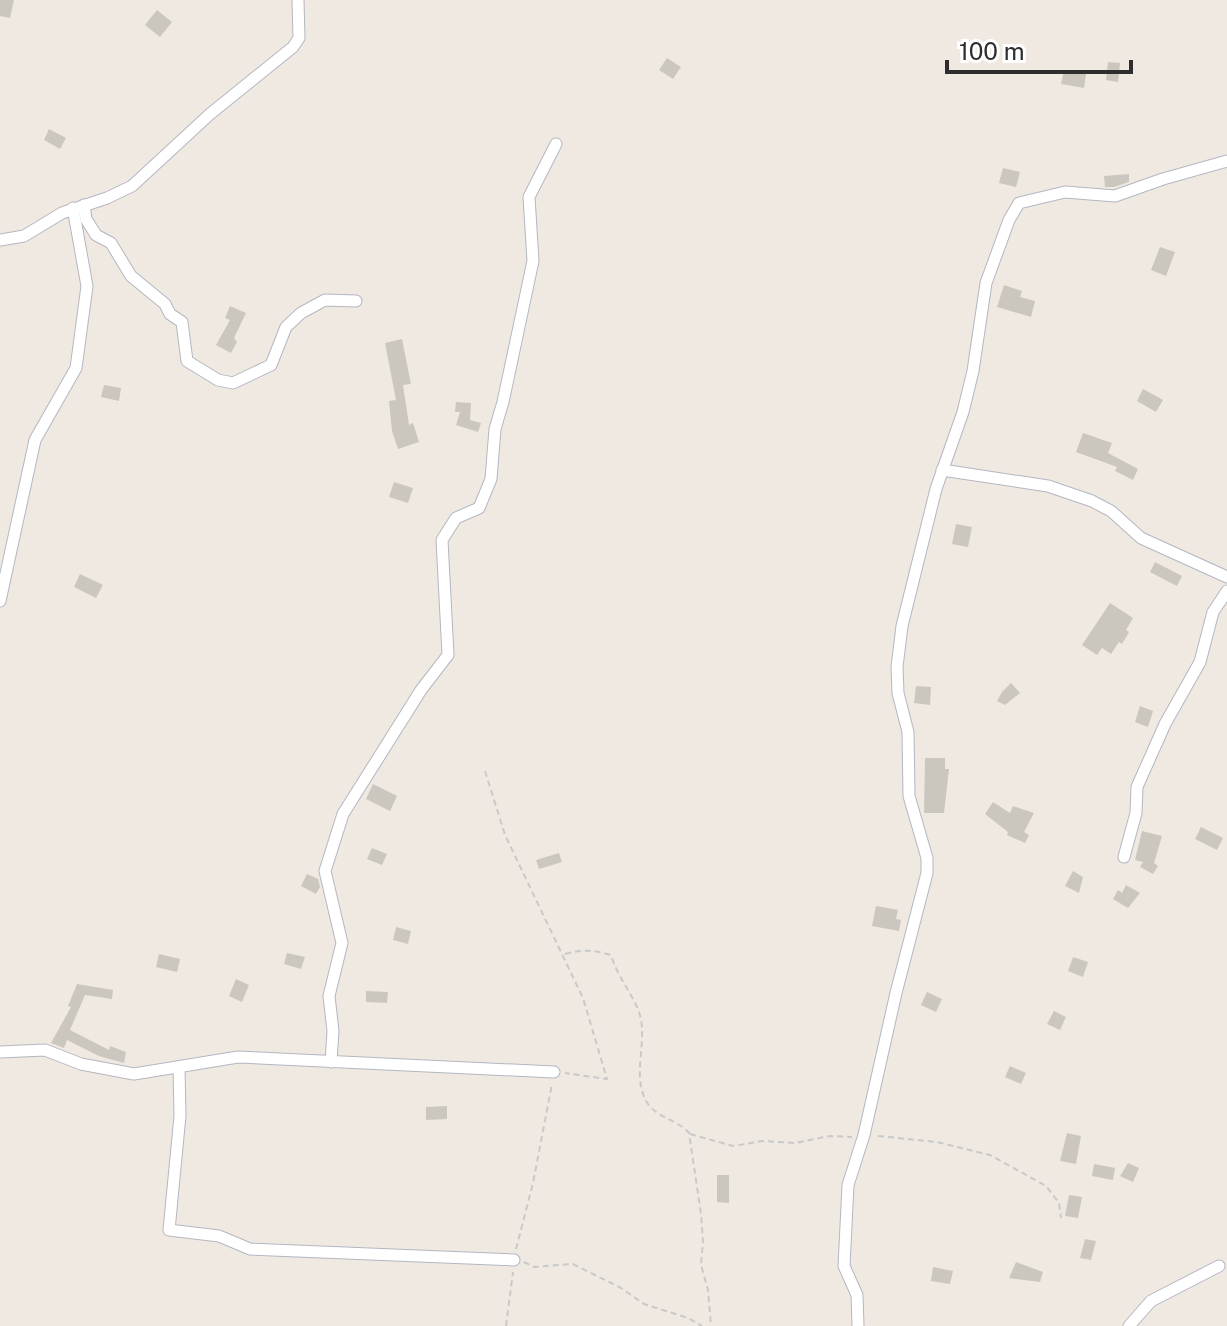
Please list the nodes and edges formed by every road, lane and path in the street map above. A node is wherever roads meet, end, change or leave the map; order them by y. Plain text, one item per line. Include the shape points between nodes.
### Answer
1 (298, 0) edge
2 (556, 144) dead end
3 (1227, 161) edge
4 (78, 207) junction
5 (0, 240) edge
6 (356, 301) dead end
7 (942, 470) junction
8 (1227, 577) edge
9 (1227, 591) edge
10 (0, 601) edge
11 (485, 771) dead end
12 (1124, 857) dead end
13 (563, 955) junction
14 (0, 1052) edge
15 (331, 1062) junction
16 (179, 1067) junction
17 (554, 1072) junction
18 (689, 1133) junction
19 (864, 1135) junction
20 (1061, 1218) dead end
21 (514, 1260) junction
22 (1219, 1266) dead end
23 (506, 1326) edge
24 (702, 1326) edge
25 (711, 1326) edge
26 (858, 1326) edge
27 (1129, 1326) edge

1 - 4 street via 299,38 293,47 132,186
2 - 15 street via 529,197 533,261 495,429 491,479 479,508 456,518 442,540 448,655 343,814 325,871 342,943 329,996
3 - 7 street via 1115,196 1065,192 1019,203 991,265 973,371
4 - 5 street via 24,236
4 - 6 street via 94,231 111,243 132,278 182,322 188,362 218,380 237,383 271,365 288,325 319,302
4 - 10 street via 87,286 76,368 35,440
7 - 8 street via 1048,486 1092,501 1141,538
7 - 19 street via 902,626 897,667 899,704 908,732 909,796 927,873
9 - 12 street via 1213,612 1200,662 1137,787
11 - 13 path via 505,835
13 - 17 path via 583,998 607,1079
13 - 18 path via 594,950 611,955 638,1011 646,1102
14 - 16 street via 45,1050 81,1064 134,1074
15 - 16 street via 238,1057
15 - 17 street
16 - 21 street via 169,1230 219,1236 250,1249
17 - 21 path
18 - 19 path via 733,1146
18 - 25 path
19 - 20 path via 937,1142 990,1155 1046,1186 1059,1203
19 - 26 street via 848,1185 844,1266 857,1295
21 - 23 path
21 - 24 path via 534,1267 573,1264 644,1304
22 - 27 street via 1151,1301

